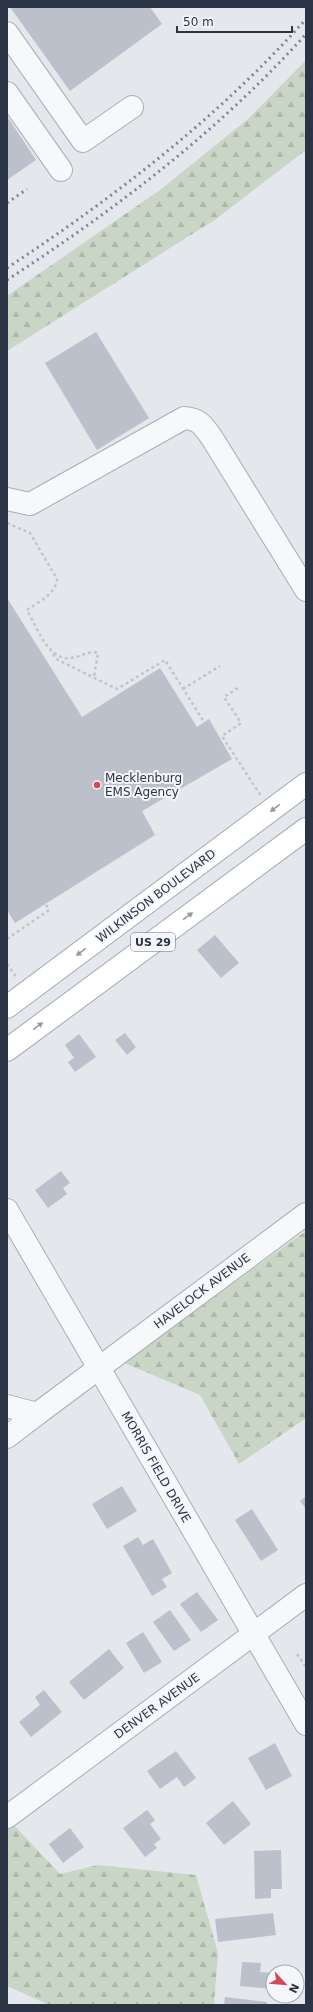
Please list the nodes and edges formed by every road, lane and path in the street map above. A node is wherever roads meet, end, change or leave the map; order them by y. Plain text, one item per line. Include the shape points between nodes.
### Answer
1 (7, 33) edge
2 (7, 93) edge
3 (132, 107) dead end
4 (61, 170) dead end
5 (7, 499) edge
6 (7, 523) edge
7 (306, 590) edge
8 (52, 653) junction
9 (220, 666) dead end
10 (94, 677) junction
11 (238, 688) dead end
12 (183, 689) junction
13 (204, 722) dead end
14 (306, 784) edge
15 (262, 798) dead end
16 (306, 829) edge
17 (45, 903) dead end
18 (7, 939) edge
19 (7, 964) edge
20 (18, 979) dead end
21 (7, 1007) edge
22 (7, 1050) edge
23 (7, 1210) edge
24 (306, 1214) edge
25 (99, 1368) junction
26 (7, 1406) edge
27 (37, 1414) junction
28 (7, 1437) edge
29 (306, 1595) edge
30 (254, 1634) junction
31 (297, 1654) dead end
32 (306, 1667) edge
33 (306, 1724) edge
34 (7, 1817) edge

1 - 3 street via 83,141
2 - 4 street
5 - 7 street via 30,504 184,418 194,419 202,424 212,438
6 - 8 path via 30,533 57,579 52,592 27,610
8 - 10 path via 56,659
8 - 10 path via 62,658 72,658 88,652 98,653
9 - 12 path
10 - 12 path via 117,689 165,660
11 - 15 path via 224,697 241,723 222,736
12 - 13 path
14 -> 21 main road, WILKINSON BOULEVARD / US 29
22 -> 16 main road, US 29
17 - 18 path via 49,910
19 - 20 path
23 - 25 street, MORRIS FIELD DRIVE
24 - 25 street, HAVELOCK AVENUE
25 - 27 street, HAVELOCK AVENUE
25 - 30 street, MORRIS FIELD DRIVE
26 - 27 street
27 - 28 street, HAVELOCK AVENUE
29 - 30 street, DENVER AVENUE
30 - 33 street, MORRIS FIELD DRIVE
30 - 34 street, DENVER AVENUE
31 - 32 path

